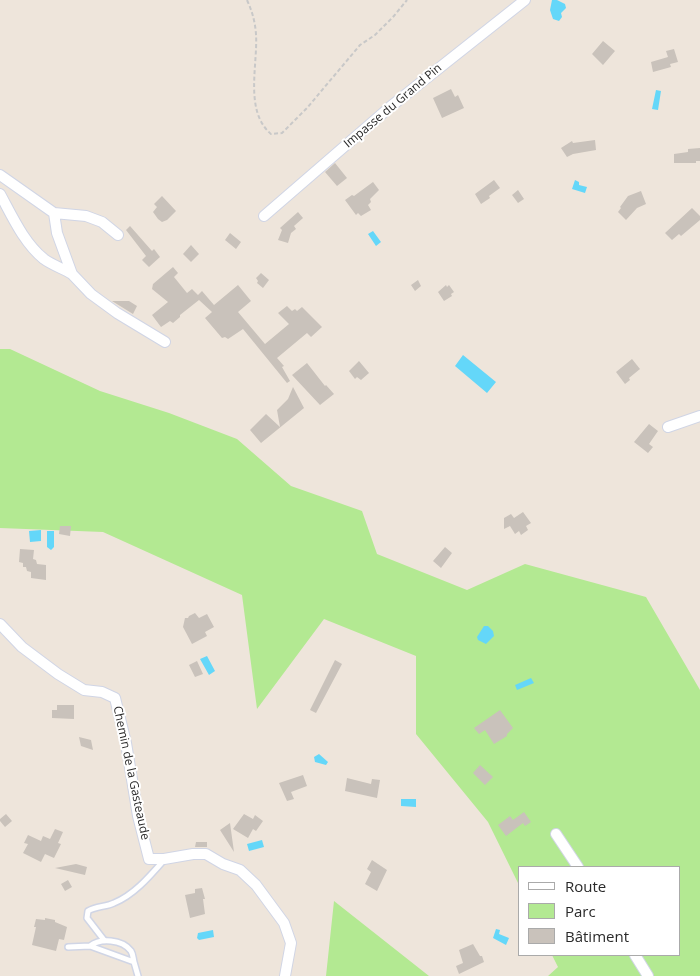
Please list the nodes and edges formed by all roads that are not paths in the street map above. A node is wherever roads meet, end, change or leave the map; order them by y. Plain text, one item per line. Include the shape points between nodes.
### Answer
1 (525, 0) edge
2 (0, 175) edge
3 (0, 194) edge
4 (54, 213) junction
5 (264, 216) dead end
6 (118, 235) dead end
7 (72, 274) junction
8 (165, 342) dead end
9 (700, 416) edge
10 (668, 427) dead end
11 (0, 624) edge
12 (556, 834) dead end
13 (164, 859) junction
14 (577, 866) edge
15 (104, 940) junction
16 (90, 946) junction
17 (68, 947) dead end
18 (636, 956) edge
19 (134, 962) junction
20 (138, 976) edge
21 (285, 976) edge
22 (648, 976) edge

1 - 5 street, Impasse du Grand Pin via 390,107
2 - 4 street
3 - 7 street via 29,243 45,260
4 - 6 street via 86,216 102,222
4 - 7 street via 57,233
7 - 8 street via 117,313
9 - 10 street
11 - 13 street, Chemin de la Gasteaude via 22,647 58,674 84,690 102,692 115,698 138,816 150,859
12 - 14 street
13 - 15 lane via 126,896 113,904 88,911 87,918
13 - 21 street via 206,854 240,870 256,885 284,923 291,943
15 - 16 lane
15 - 19 lane via 126,946 132,952
16 - 17 lane
16 - 19 lane
18 - 22 street
19 - 20 lane

